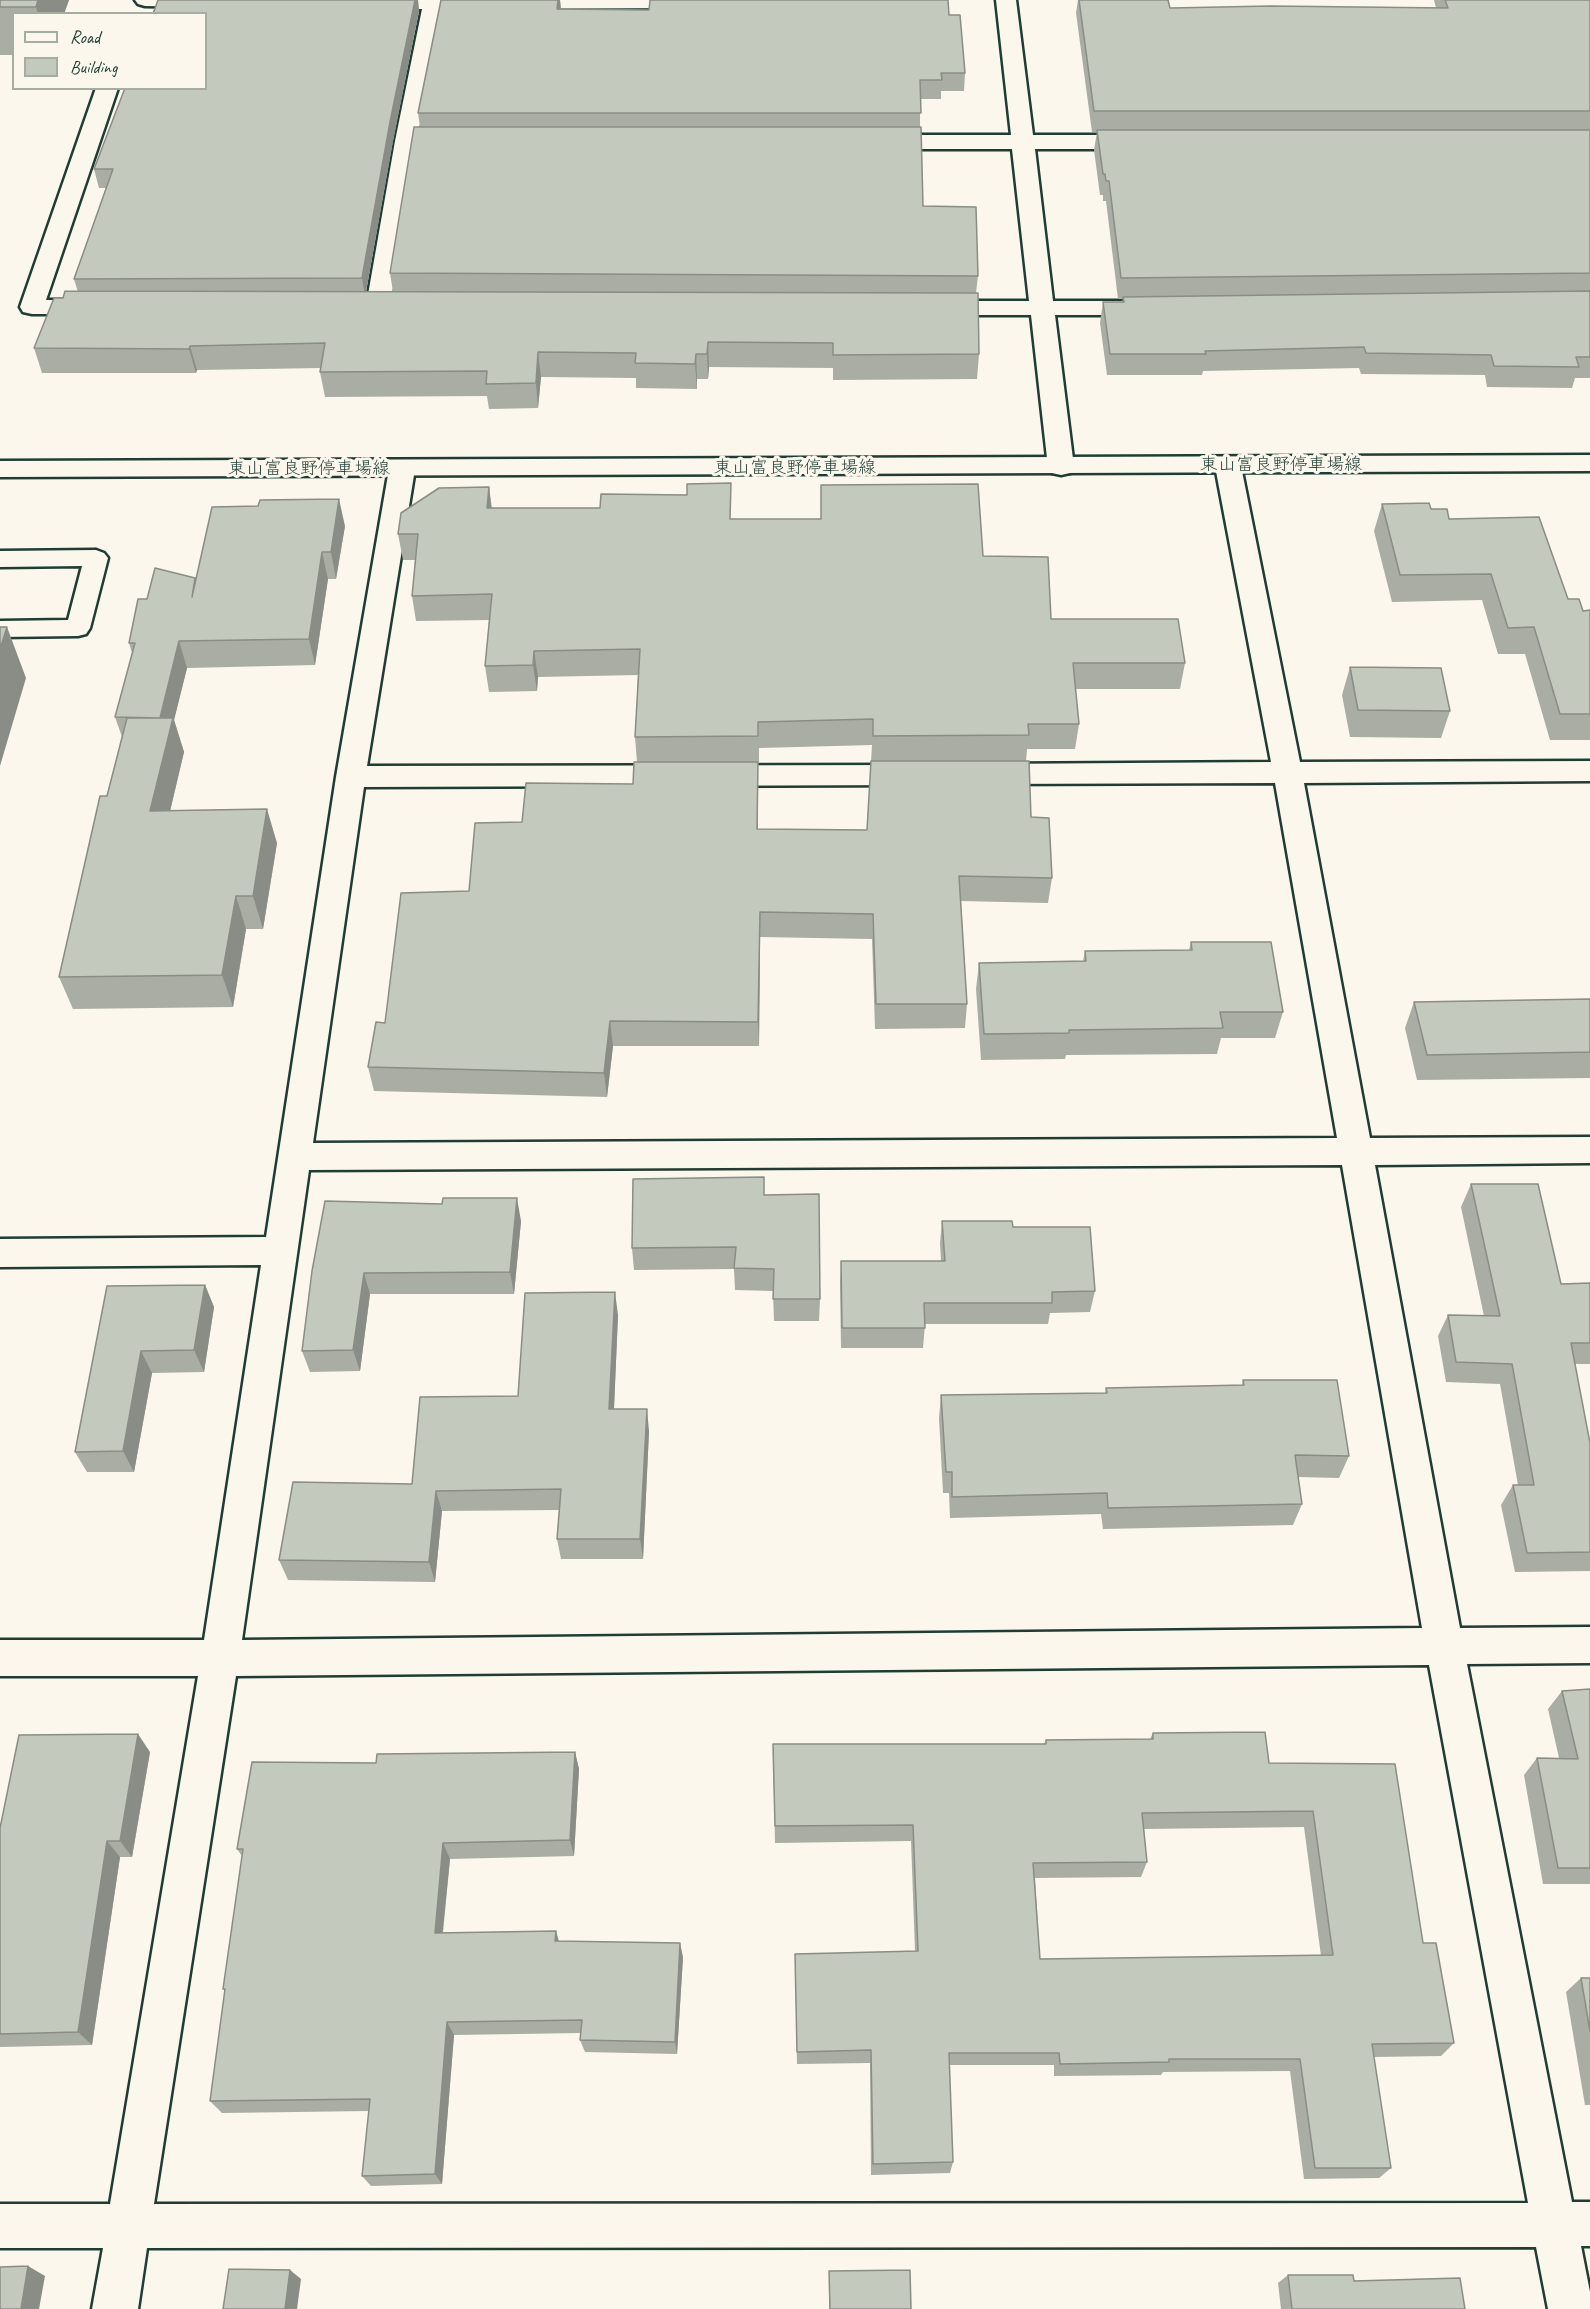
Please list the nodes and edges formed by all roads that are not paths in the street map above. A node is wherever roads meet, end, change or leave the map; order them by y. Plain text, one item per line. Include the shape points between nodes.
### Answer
1 (145, 0) edge
2 (1006, 0) edge
3 (226, 1) edge
4 (716, 1) edge
5 (352, 2) edge
6 (434, 2) edge
7 (106, 90) edge
8 (406, 141) junction
9 (477, 141) edge
10 (857, 142) edge
11 (1023, 142) junction
12 (1165, 142) edge
13 (378, 306) edge
14 (115, 307) edge
15 (911, 308) edge
16 (1172, 308) edge
17 (1041, 309) junction
18 (1590, 463) edge
19 (1228, 466) junction
20 (1061, 467) junction
21 (0, 469) edge
22 (402, 469) junction
23 (0, 559) edge
24 (0, 629) edge
25 (1590, 771) edge
26 (1288, 773) junction
27 (351, 777) junction
28 (1590, 1150) edge
29 (1355, 1151) junction
30 (295, 1156) junction
31 (280, 1251) junction
32 (0, 1253) edge
33 (1444, 1645) junction
34 (1590, 1645) edge
35 (0, 1658) edge
36 (220, 1658) junction
37 (1572, 2224) edge
38 (128, 2225) junction
39 (0, 2226) edge
40 (115, 2309) edge
41 (1571, 2309) edge

1 - 3 street
2 - 11 street
4 - 6 street
5 - 6 street
6 - 8 street
7 - 14 street via 32,307
8 - 9 street
8 - 13 street
10 - 11 street
11 - 12 street
11 - 17 street
15 - 17 street
16 - 17 street
17 - 20 street
18 - 19 street, 東山富良野停車場線
19 - 20 street, 東山富良野停車場線
19 - 26 street
20 - 22 street, 東山富良野停車場線
21 - 22 street, 東山富良野停車場線
22 - 27 street
23 - 24 lane via 96,558 78,628
25 - 26 street
26 - 27 street
26 - 29 street
27 - 30 street
28 - 29 street
29 - 30 street
29 - 33 street
30 - 31 street
31 - 32 street
31 - 36 street
33 - 34 street
33 - 36 street
33 - 37 street
35 - 36 street
36 - 38 street
37 - 38 street
37 - 41 street
38 - 39 street
38 - 40 street

